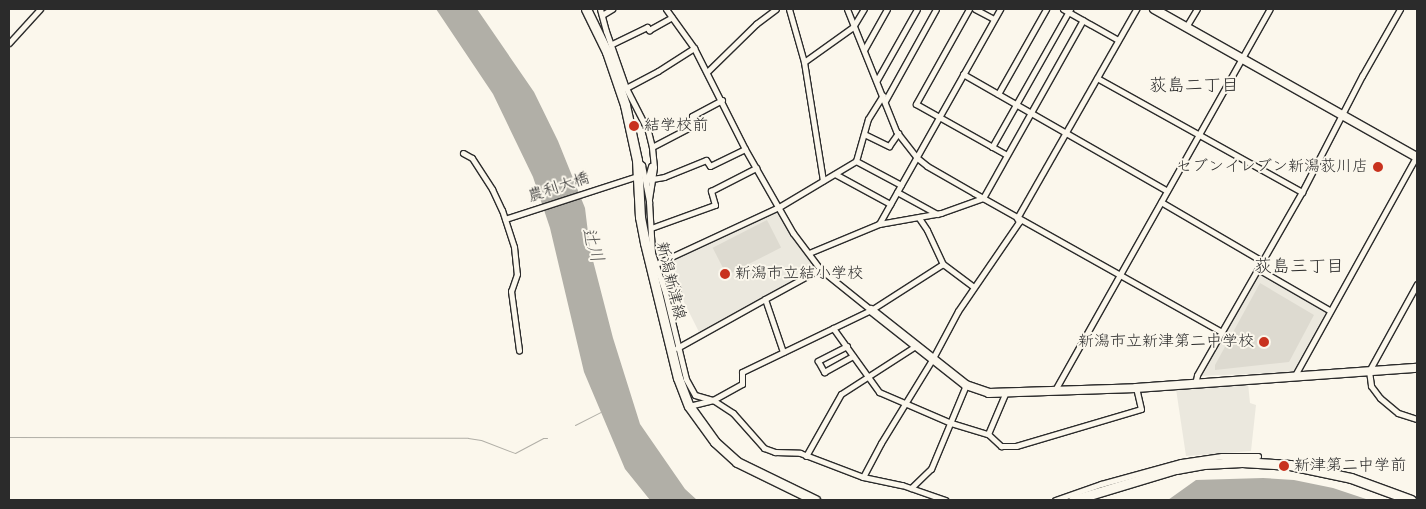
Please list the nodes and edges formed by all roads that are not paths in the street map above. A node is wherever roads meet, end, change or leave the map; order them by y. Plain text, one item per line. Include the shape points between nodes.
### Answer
1 (40, 9) edge
2 (586, 9) edge
3 (600, 9) edge
4 (612, 9) edge
5 (666, 9) edge
6 (776, 9) edge
7 (789, 9) edge
8 (846, 9) edge
9 (864, 9) edge
10 (887, 9) edge
11 (917, 9) edge
12 (936, 9) edge
13 (969, 9) edge
14 (975, 9) edge
15 (1000, 9) edge
16 (1046, 9) edge
17 (1136, 9) edge
18 (1154, 9) edge
19 (1196, 9) edge
20 (1270, 9) edge
21 (1400, 9) edge
22 (1067, 10) edge
23 (602, 15) junction
24 (672, 17) junction
25 (994, 19) junction
26 (1083, 20) junction
27 (854, 27) junction
28 (1186, 27) junction
29 (1118, 40) junction
30 (9, 43) edge
31 (612, 44) junction
32 (694, 48) junction
33 (864, 50) junction
34 (1242, 59) junction
35 (804, 62) junction
36 (706, 72) junction
37 (963, 74) junction
38 (1096, 78) junction
39 (877, 80) junction
40 (626, 88) junction
41 (998, 94) junction
42 (884, 98) junction
43 (722, 100) junction
44 (1016, 104) junction
45 (1031, 113) junction
46 (1342, 115) junction
47 (939, 117) junction
48 (898, 133) junction
49 (1066, 133) junction
50 (864, 134) junction
51 (1198, 136) junction
52 (652, 147) junction
53 (992, 147) junction
54 (745, 149) junction
55 (463, 152) dead end
56 (1007, 155) junction
57 (654, 156) junction
58 (1417, 156) edge
59 (916, 157) junction
60 (637, 160) junction
61 (856, 161) junction
62 (756, 168) junction
63 (835, 174) junction
64 (637, 176) junction
65 (652, 179) junction
66 (823, 180) junction
67 (901, 185) junction
68 (646, 188) junction
69 (1167, 191) junction
70 (897, 192) junction
71 (1302, 192) junction
72 (983, 198) junction
73 (649, 202) junction
74 (1161, 202) junction
75 (890, 204) junction
76 (779, 207) junction
77 (937, 214) junction
78 (508, 218) junction
79 (919, 218) junction
80 (1017, 218) junction
81 (879, 224) junction
82 (651, 228) junction
83 (645, 243) junction
84 (652, 253) junction
85 (809, 253) junction
86 (1262, 261) junction
87 (655, 263) junction
88 (943, 264) junction
89 (820, 269) junction
90 (1258, 269) junction
91 (1120, 275) junction
92 (1417, 284) edge
93 (973, 287) junction
94 (678, 289) dead end
95 (662, 292) junction
96 (765, 299) junction
97 (871, 310) junction
98 (1329, 310) junction
99 (833, 328) junction
100 (1222, 332) junction
101 (917, 345) junction
102 (846, 346) junction
103 (677, 348) junction
104 (519, 350) dead end
105 (783, 352) junction
106 (854, 356) junction
107 (933, 358) junction
108 (1417, 368) edge
109 (1369, 371) junction
110 (1294, 377) junction
111 (869, 378) junction
112 (686, 379) junction
113 (1196, 384) junction
114 (966, 385) junction
115 (1136, 388) junction
116 (1055, 390) junction
117 (1005, 394) junction
118 (713, 400) junction
119 (905, 404) junction
120 (689, 406) junction
121 (1417, 419) edge
122 (951, 423) junction
123 (988, 434) junction
124 (806, 456) junction
125 (1258, 456) dead end
126 (863, 477) junction
127 (911, 488) junction
128 (815, 500) edge
129 (945, 500) edge
130 (1055, 500) edge
131 (1073, 500) edge
132 (1411, 500) edge

1 - 30 street
2 - 60 main road, 新潟新津線 via 607,52 625,105
3 - 23 street
4 - 23 street
5 - 24 street
6 - 36 street
7 - 35 street
8 - 27 street
9 - 27 street
10 - 33 street
11 - 39 street
12 - 42 street
13 - 47 street via 916,104
14 - 25 street
15 - 25 street
16 - 41 street
17 - 29 street
18 - 28 street
19 - 28 street
20 - 34 street
21 - 46 street
22 - 26 street
22 - 44 street
23 - 31 street
24 - 31 street
24 - 32 street
25 - 37 street
26 - 29 street
26 - 45 street
27 - 33 street
27 - 35 street
28 - 34 street
29 - 38 street
31 - 40 street
32 - 36 street
32 - 40 street
33 - 39 street
34 - 46 street
34 - 51 street
35 - 66 street
36 - 43 street
37 - 41 street
37 - 47 street
38 - 49 street
38 - 51 street
39 - 42 street
40 - 52 street via 648,131
41 - 44 street
42 - 48 street
42 - 50 street via 868,119
43 - 52 street via 692,116 694,125
43 - 54 street
44 - 45 street
44 - 53 street
45 - 49 street
45 - 56 street
46 - 58 street
46 - 71 street
47 - 53 street
47 - 59 street
48 - 50 street via 889,146
48 - 59 street
49 - 69 street
49 - 80 street
50 - 61 street
51 - 69 street
51 - 71 street
52 - 57 street
53 - 56 street
54 - 62 street
54 - 65 street via 710,166 706,160
55 - 78 street via 480,168
56 - 72 street
57 - 65 street
57 - 68 street
58 - 98 street
59 - 67 street
59 - 72 street
60 - 64 main road, 新潟新津線
60 - 68 street via 642,165
61 - 63 street
61 - 67 street
62 - 76 street
62 - 82 street via 711,191 715,205
63 - 66 street
63 - 75 street
64 - 78 street, 農利大橋
64 - 83 main road, 新潟新津線
65 - 73 street
66 - 76 street
67 - 70 street
68 - 73 street
69 - 74 street
70 - 75 street
70 - 77 street
71 - 86 street
72 - 77 street
72 - 80 street
73 - 82 street
74 - 86 street
74 - 91 street
75 - 81 street
76 - 85 street
76 - 87 street via 686,252
77 - 79 street
78 - 104 street via 517,274 511,291
79 - 81 street
79 - 88 street
80 - 91 street
80 - 93 street via 1019,222 1009,239
81 - 85 street
82 - 84 street
83 - 84 street
83 - 95 main road, 新潟新津線
84 - 87 street
85 - 89 street
86 - 90 street
87 - 95 street
88 - 93 street
88 - 97 street
89 - 96 street
89 - 97 street
90 - 98 street
90 - 100 street
91 - 100 street
91 - 116 street
92 - 109 street
93 - 107 street
94 - 95 street
95 - 103 street
95 - 120 main road, 新潟新津線 via 678,378
96 - 103 street
96 - 105 street
97 - 99 street
97 - 101 street
98 - 110 street
99 - 102 street
99 - 105 street
100 - 113 street via 1197,375
101 - 107 street
101 - 111 street
102 - 106 street
102 - 106 street via 818,361 824,372
103 - 112 street
105 - 118 street via 742,372 742,384
106 - 111 street
107 - 114 street
107 - 119 street
108 - 109 street
109 - 110 street
109 - 121 street via 1371,386 1380,398 1398,413
110 - 113 street
111 - 119 street via 879,392
111 - 124 street via 841,394
112 - 118 street via 695,395
112 - 120 street
113 - 115 street
114 - 117 street via 989,393
114 - 122 street
115 - 116 street
115 - 123 street via 1141,409 1127,415 1016,446 1001,446
116 - 117 street
117 - 123 street
118 - 120 street
118 - 124 street via 733,413 764,448
119 - 122 street
119 - 126 street
120 - 128 main road, 新潟新津線 via 715,442 737,462
122 - 123 street
122 - 127 street via 931,469
124 - 126 street
125 - 130 street via 1222,456 1181,462
126 - 127 street
127 - 129 street
131 - 132 main road via 1176,469 1242,462 1290,465 1351,478

